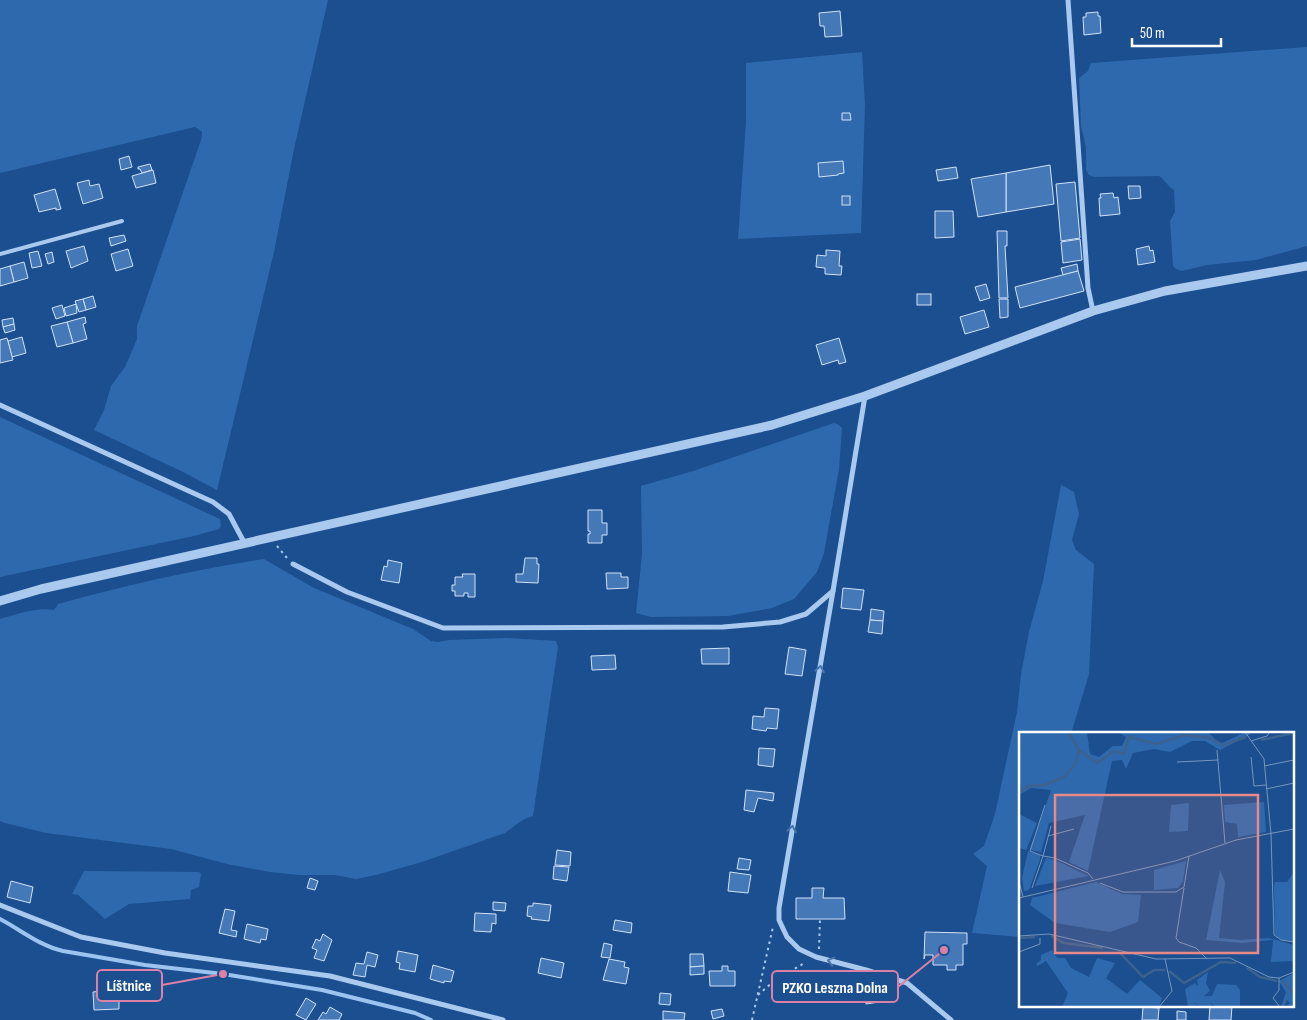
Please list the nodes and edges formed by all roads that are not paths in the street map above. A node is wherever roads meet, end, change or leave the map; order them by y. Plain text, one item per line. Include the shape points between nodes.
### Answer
1 (1068, 0) edge
2 (122, 221) dead end
3 (0, 254) edge
4 (1307, 266) edge
5 (1093, 311) junction
6 (864, 396) junction
7 (0, 405) edge
8 (245, 544) junction
9 (293, 564) road end
10 (833, 591) junction
11 (0, 601) edge
12 (0, 906) edge
13 (503, 1020) edge
14 (951, 1020) edge

1 - 5 street via 1088,288
2 - 3 lane
4 - 5 street via 1165,291
5 - 6 street
6 - 8 street via 772,425
6 - 10 street
7 - 8 street via 213,502 229,514
8 - 11 street
9 - 10 street via 347,592 443,628 742,626 780,622 806,614
14 -> 10 street via 906,984 799,949 787,937 779,920
12 - 13 street via 81,937 165,953 330,976

